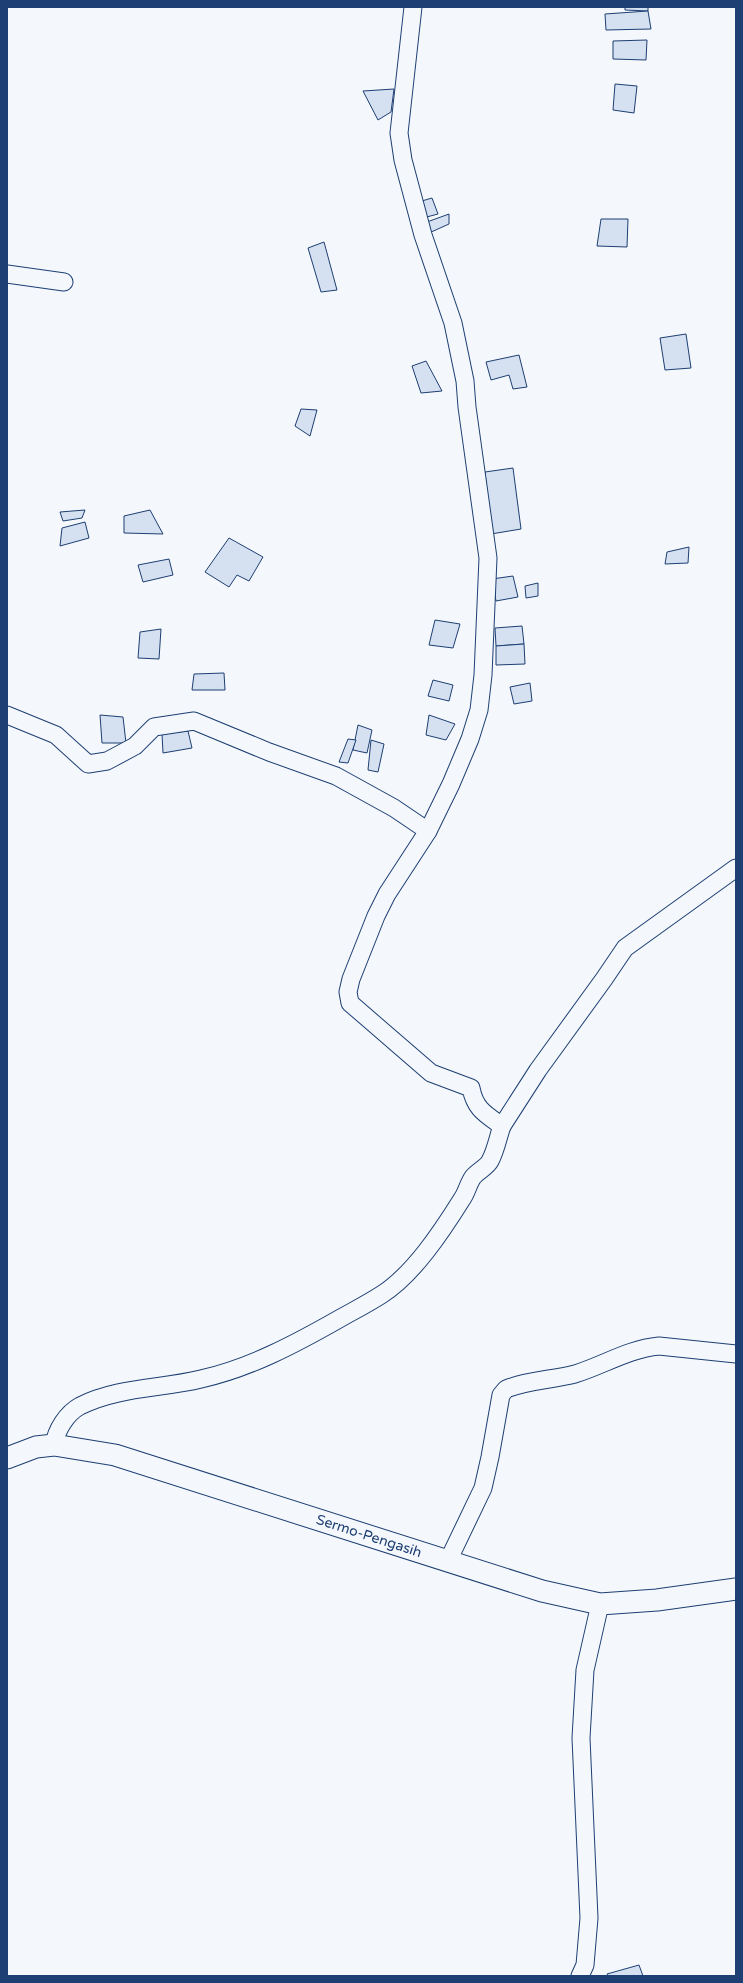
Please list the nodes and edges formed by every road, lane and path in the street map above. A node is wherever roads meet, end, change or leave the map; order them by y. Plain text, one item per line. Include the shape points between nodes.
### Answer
1 (413, 7) edge
2 (7, 274) edge
3 (64, 282) dead end
4 (7, 715) edge
5 (428, 831) junction
6 (736, 868) edge
7 (502, 1126) junction
8 (736, 1354) edge
9 (54, 1444) junction
10 (7, 1458) edge
11 (448, 1561) junction
12 (736, 1588) edge
13 (600, 1604) junction
14 (580, 1976) edge

1 - 5 street via 399,133 403,160 423,235 453,323 460,352 488,558 483,675 478,710 470,739
2 - 3 street
4 - 5 street via 56,735 88,764 107,761 135,746 154,727 194,721 336,776 394,808
5 - 7 street via 387,894 376,916 351,979 348,992 350,1003 431,1074 471,1088 474,1101
6 - 7 street via 625,948 538,1070
7 - 9 street via 490,1162 473,1178 463,1198 419,1259 382,1295 304,1339 234,1370 200,1380 104,1396 78,1407 55,1434
8 - 11 street via 648,1347 572,1374 506,1389 501,1395 483,1488
9 - 10 main road, Sermo-Pengasih via 36,1447
9 - 11 main road, Sermo-Pengasih via 115,1455
11 - 13 main road, Sermo-Pengasih via 542,1591
12 - 13 main road, Sermo-Pengasih via 657,1600
13 - 14 street via 585,1670 581,1738 589,1918 585,1965

